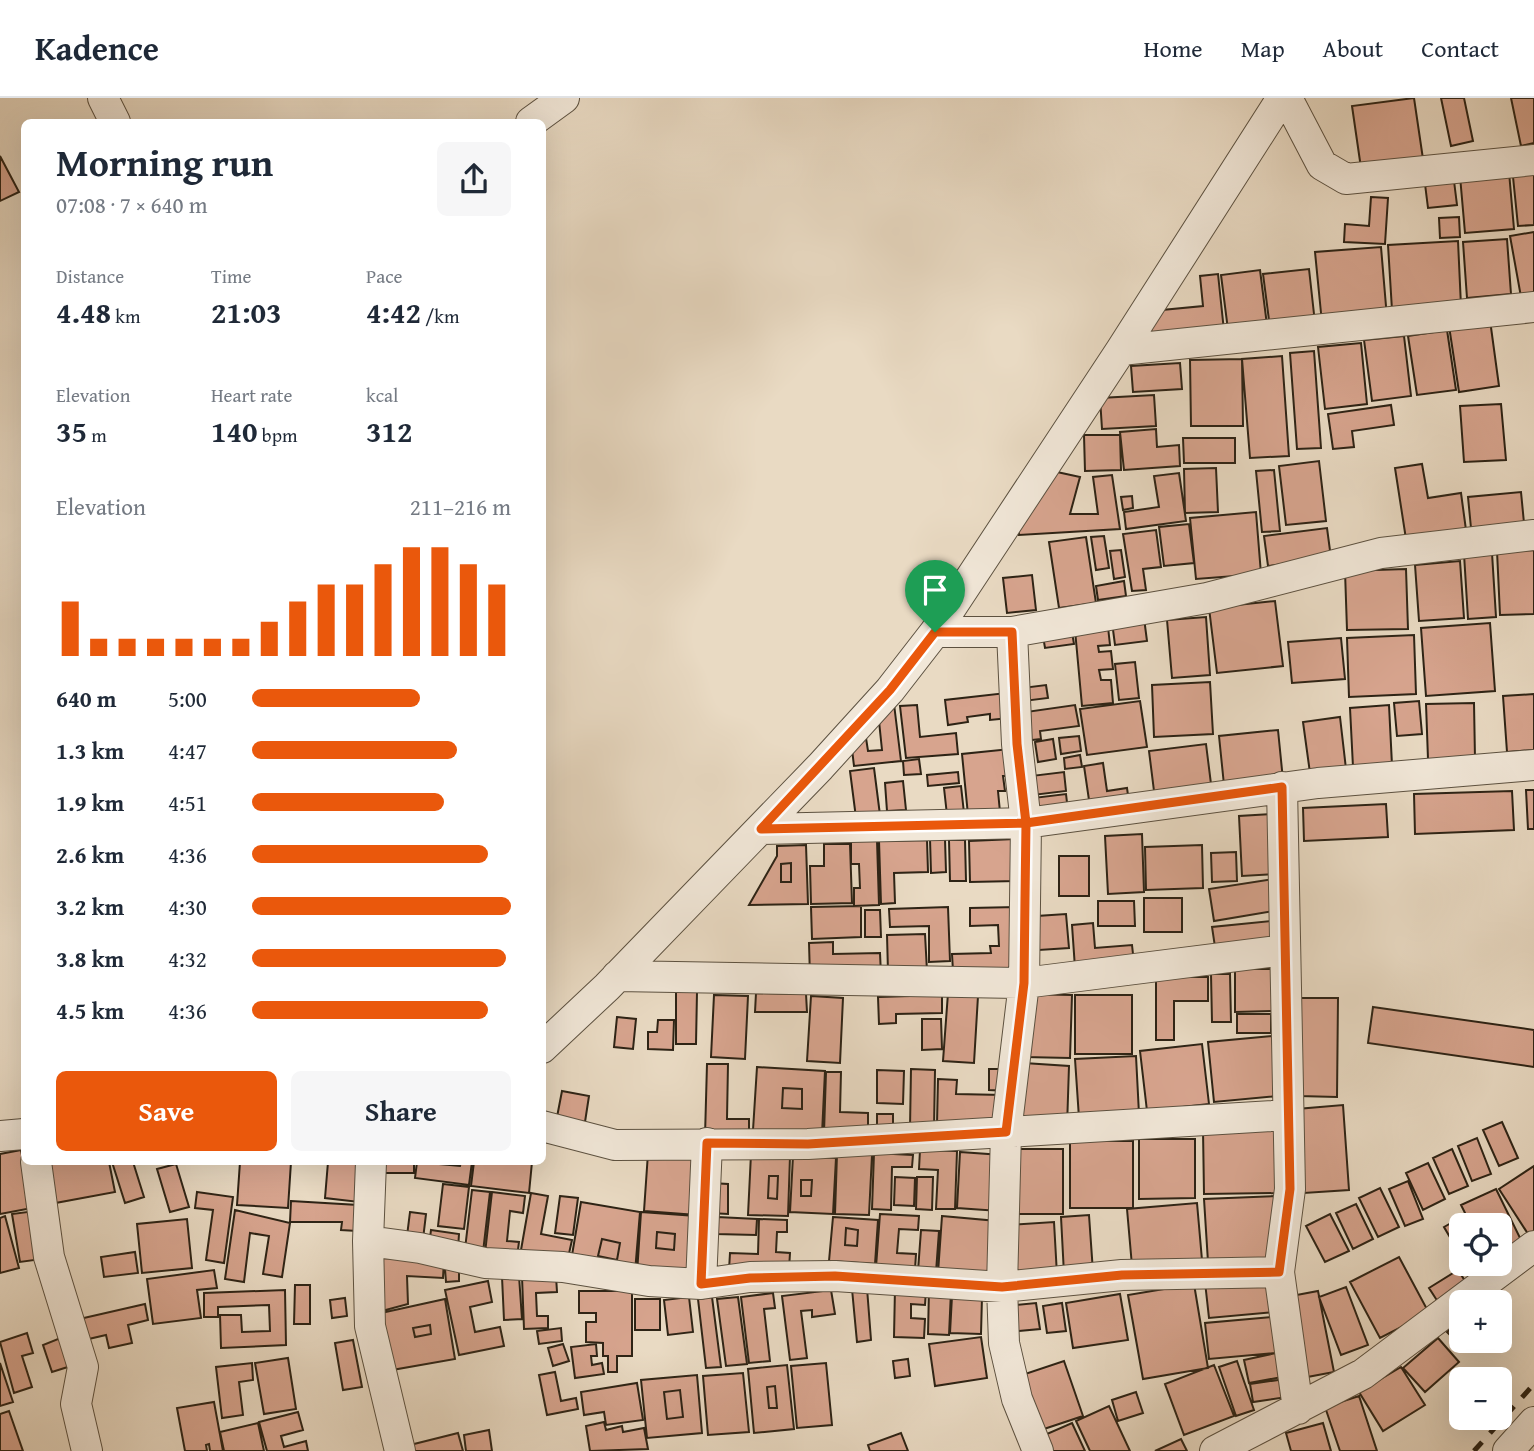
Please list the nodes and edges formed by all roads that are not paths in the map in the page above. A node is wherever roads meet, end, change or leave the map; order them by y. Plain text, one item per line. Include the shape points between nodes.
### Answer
1 (103, 98) edge
2 (564, 98) edge
3 (1284, 98) edge
4 (114, 119) edge
5 (535, 119) edge
6 (1534, 160) edge
7 (1534, 307) edge
8 (1121, 350) junction
9 (1534, 535) edge
10 (935, 632) junction
11 (1012, 632) junction
12 (1534, 765) edge
13 (1282, 787) junction
14 (1026, 823) junction
15 (761, 829) junction
16 (1285, 950) junction
17 (617, 976) junction
18 (1024, 983) junction
19 (546, 1044) edge
20 (1287, 1115) junction
21 (546, 1127) edge
22 (1006, 1132) junction
23 (21, 1134) edge
24 (0, 1136) edge
25 (707, 1143) junction
26 (36, 1165) edge
27 (372, 1165) edge
28 (368, 1241) junction
29 (1534, 1246) edge
30 (1279, 1272) junction
31 (701, 1284) junction
32 (1002, 1287) junction
33 (1298, 1409) junction
34 (1534, 1422) edge
35 (396, 1450) edge
36 (88, 1451) edge
37 (1038, 1451) edge
38 (1215, 1451) edge
39 (1508, 1451) edge

1 - 4 street
2 - 5 street
3 - 6 street via 1322,166 1346,179
3 - 8 street
7 - 8 street
8 - 10 street
9 - 11 street via 1381,553 1208,597
10 - 11 street
10 - 15 street via 890,690
11 - 14 street
12 - 13 street
13 - 14 street
13 - 16 street
14 - 15 street
14 - 18 street
15 - 17 street
16 - 18 street
16 - 20 street
17 - 18 street
17 - 19 street
18 - 22 street
20 - 22 street
20 - 30 street via 1290,1189
21 - 25 street via 615,1146
22 - 25 street via 808,1144
22 - 32 street
23 - 24 street
25 - 31 street
26 - 36 street via 49,1257 83,1367 76,1404
27 - 28 street
28 - 31 street via 485,1263 563,1267 649,1282
28 - 35 street via 369,1326
29 - 33 street via 1363,1374
30 - 32 street via 1122,1275
30 - 33 street
31 - 32 street via 835,1276
32 - 37 street via 1007,1354 1017,1399
33 - 38 street
34 - 39 street

